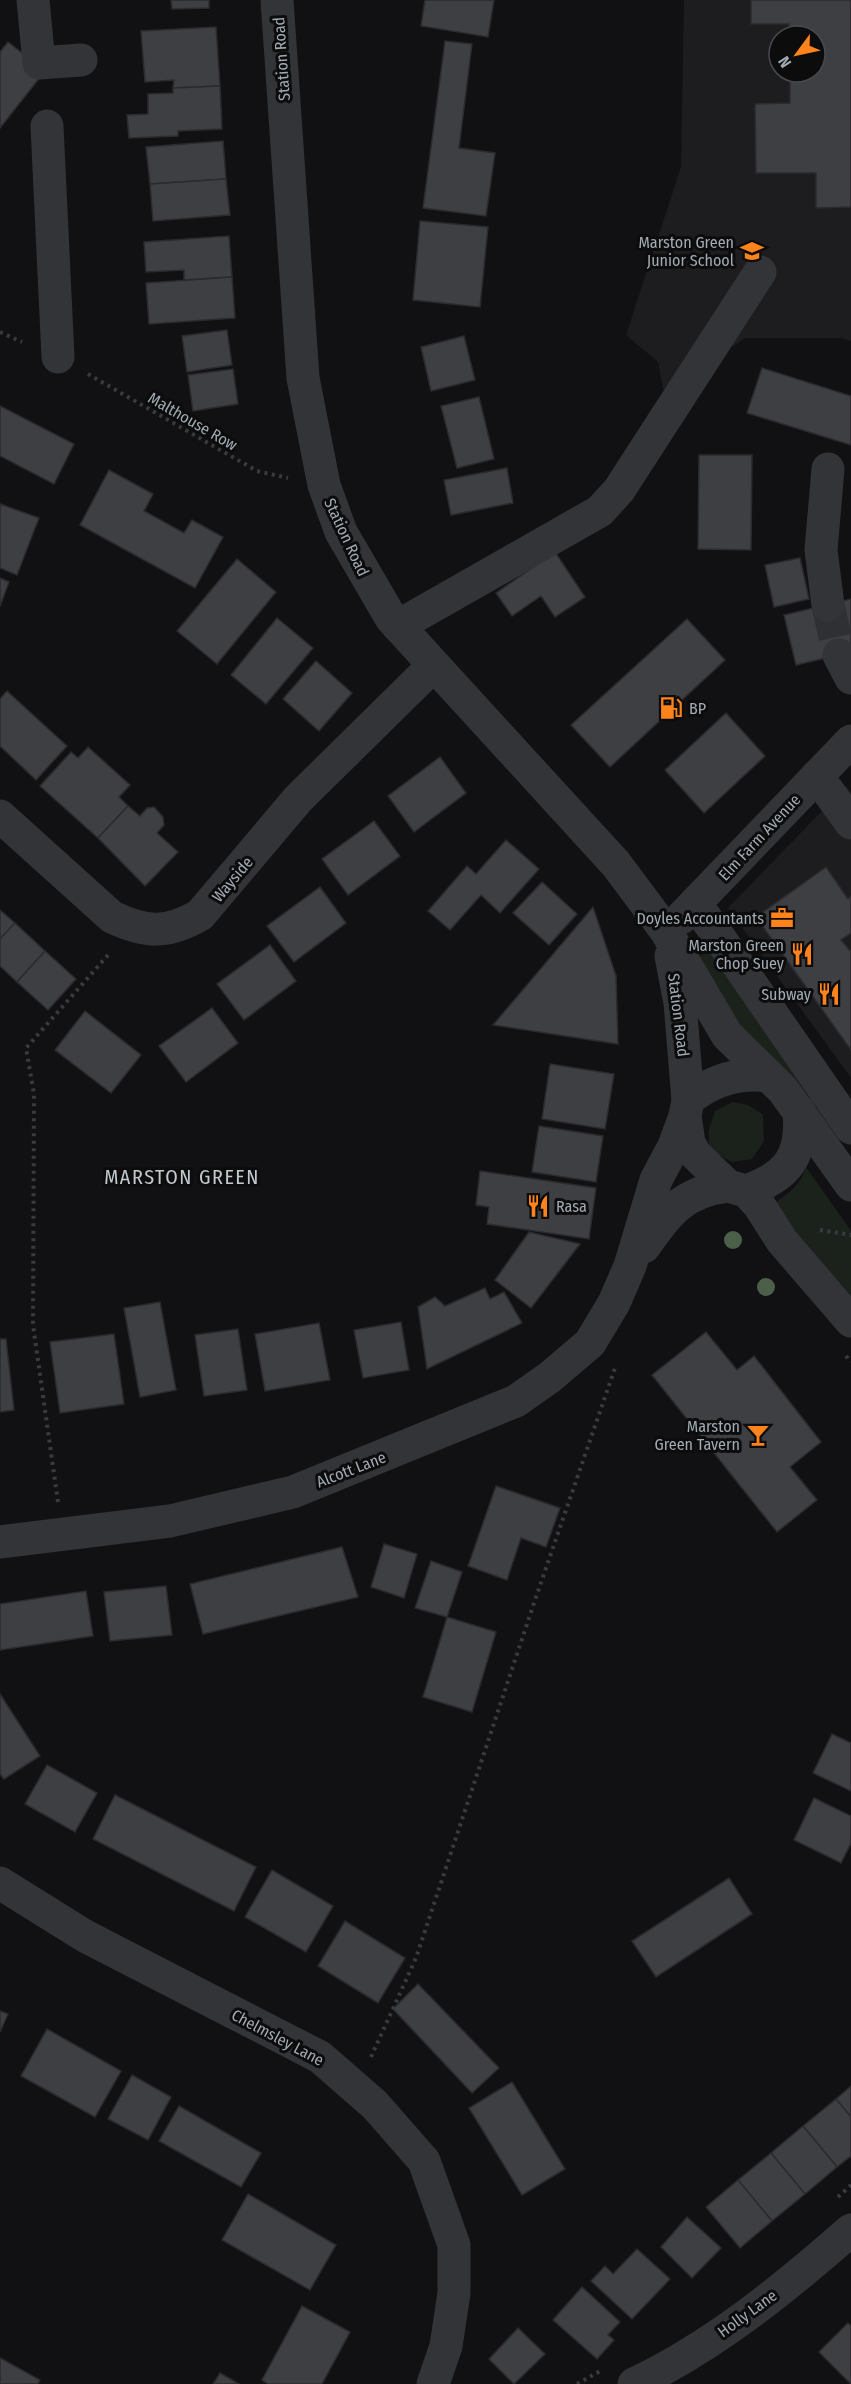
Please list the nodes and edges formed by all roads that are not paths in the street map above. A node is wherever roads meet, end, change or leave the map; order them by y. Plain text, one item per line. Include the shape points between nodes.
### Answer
1 (33, 0) edge
2 (277, 0) edge
3 (81, 60) dead end
4 (47, 126) dead end
5 (760, 272) dead end
6 (58, 357) road end
7 (828, 469) dead end
8 (828, 604) tunnel mouth
9 (398, 626) junction
10 (433, 666) junction
11 (851, 741) edge
12 (817, 776) junction
13 (0, 816) edge
14 (851, 823) edge
15 (696, 904) junction
16 (666, 931) junction
17 (769, 1076) junction
18 (686, 1108) junction
19 (799, 1111) junction
20 (851, 1128) edge
21 (851, 1185) edge
22 (737, 1189) junction
23 (630, 1266) junction
24 (851, 1321) edge
25 (0, 1542) edge
26 (0, 1883) edge
27 (851, 2230) edge
28 (433, 2384) edge
29 (634, 2384) edge

1 - 3 street via 39,63
2 - 9 street, Station Road via 303,378 324,485 341,532
4 - 6 street
5 - 9 street via 619,490 600,511
7 - 8 street via 821,550
9 - 10 street, Station Road
10 - 13 street, Wayside via 298,799 200,915 180,926 153,930 133,927 112,917
10 - 16 street, Station Road via 616,864
11 - 12 street, Elm Farm Avenue
12 - 14 street
12 - 15 street, Elm Farm Avenue
15 - 16 street, Elm Farm Avenue
15 - 20 street
16 - 17 street, Station Road via 728,1035
16 - 18 street, Station Road via 680,1003
17 - 18 street via 733,1076 701,1089
17 - 19 street, Station Road
18 - 22 street, Station Road via 689,1143 695,1154
18 - 23 street via 674,1146 656,1180
19 - 21 street, Station Road
19 - 22 street via 801,1130 796,1154 774,1180
22 - 23 street via 689,1196 668,1212
22 - 24 street, Station Road via 759,1205 782,1241
23 - 25 street, Alcott Lane via 614,1304 590,1343 516,1401 293,1492 170,1521
26 - 28 street, Chelmsley Lane via 85,1936 320,2057 375,2104 424,2161 454,2245 454,2293 446,2346
27 - 29 street, Holly Lane via 727,2330

